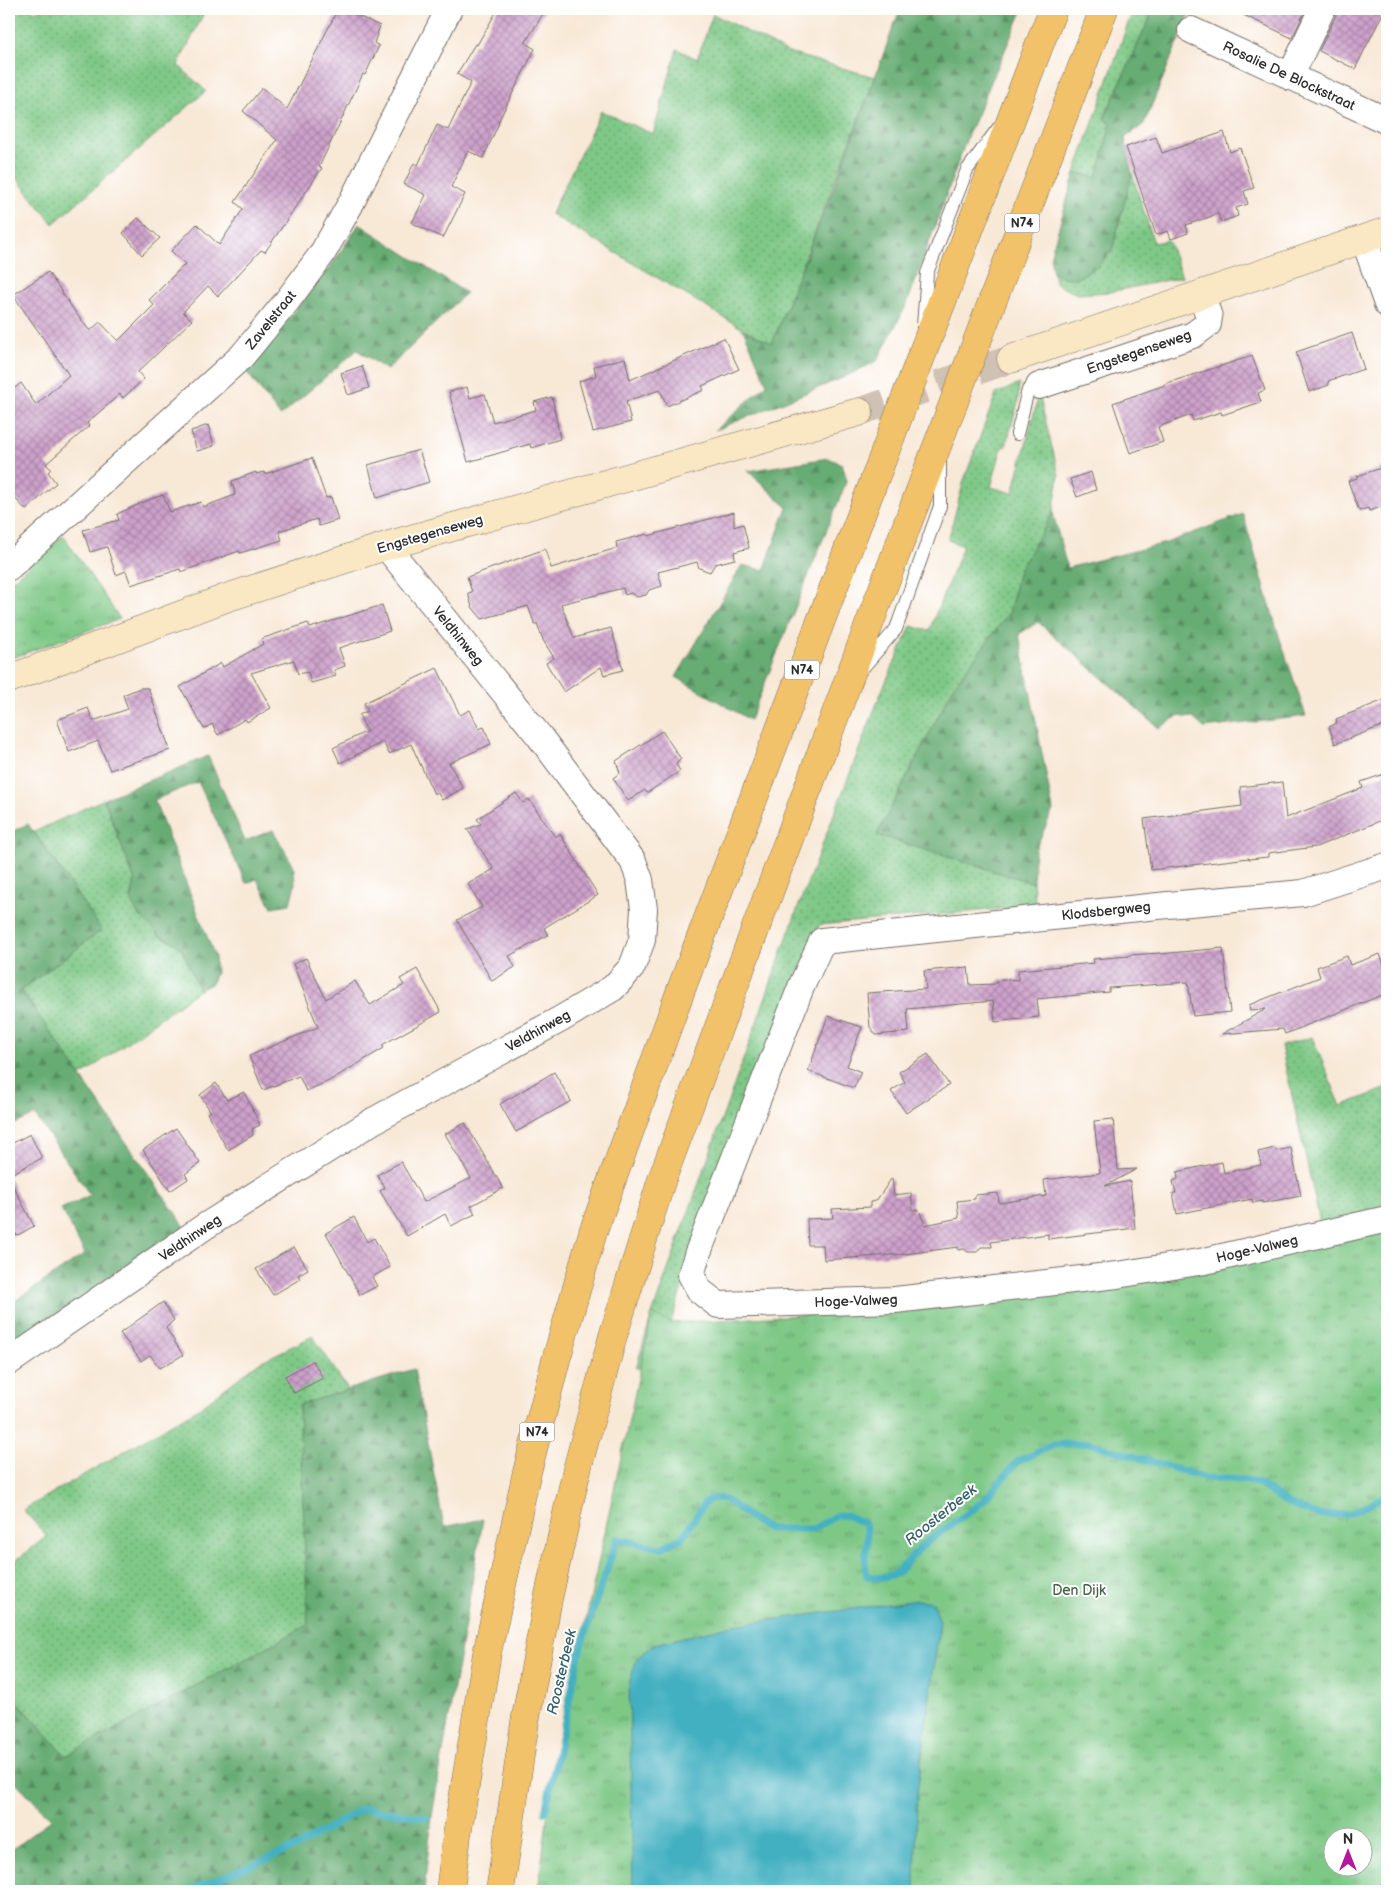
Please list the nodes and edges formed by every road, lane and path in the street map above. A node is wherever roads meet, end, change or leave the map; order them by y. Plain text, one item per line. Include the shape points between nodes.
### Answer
1 (449, 9) edge
2 (1052, 9) edge
3 (1104, 9) edge
4 (1322, 9) edge
5 (1191, 30) dead end
6 (1290, 77) junction
7 (1387, 121) edge
8 (1376, 235) edge
9 (1202, 295) junction
10 (1387, 304) edge
11 (1011, 359) tunnel mouth
12 (1039, 386) joint
13 (859, 412) tunnel mouth
14 (1018, 434) dead end
15 (386, 546) junction
16 (9, 567) edge
17 (9, 678) edge
18 (1387, 866) edge
19 (822, 941) joint
20 (1387, 1219) edge
21 (9, 1362) edge
22 (450, 1891) edge
23 (500, 1891) edge

1 - 16 street, Zavelstraat via 350,205 322,254 287,301 242,356
2 - 22 highway, N74 via 682,986 593,1232 526,1476 489,1644
3 - 23 highway, N74 via 662,1179 613,1336 576,1473 525,1722
4 - 6 street
5 - 6 street, Rosalie De Blockstraat
6 - 7 street, Rosalie De Blockstraat
8 - 9 street
8 - 10 street
9 - 11 street
9 - 12 street, Engstegenseweg via 1208,324 1193,335
12 - 14 lane via 1028,390
13 - 15 street, Engstegenseweg
15 - 17 street, Engstegenseweg via 226,598
15 - 21 street, Veldhinweg via 540,737 633,861 640,880 644,909 642,940 632,967 612,988 373,1122 213,1222
18 - 19 street, Klodsbergweg via 1303,893
19 - 20 street, Hoge-Valweg via 800,987 691,1275 700,1291 718,1305 896,1300 1117,1275 1205,1261

